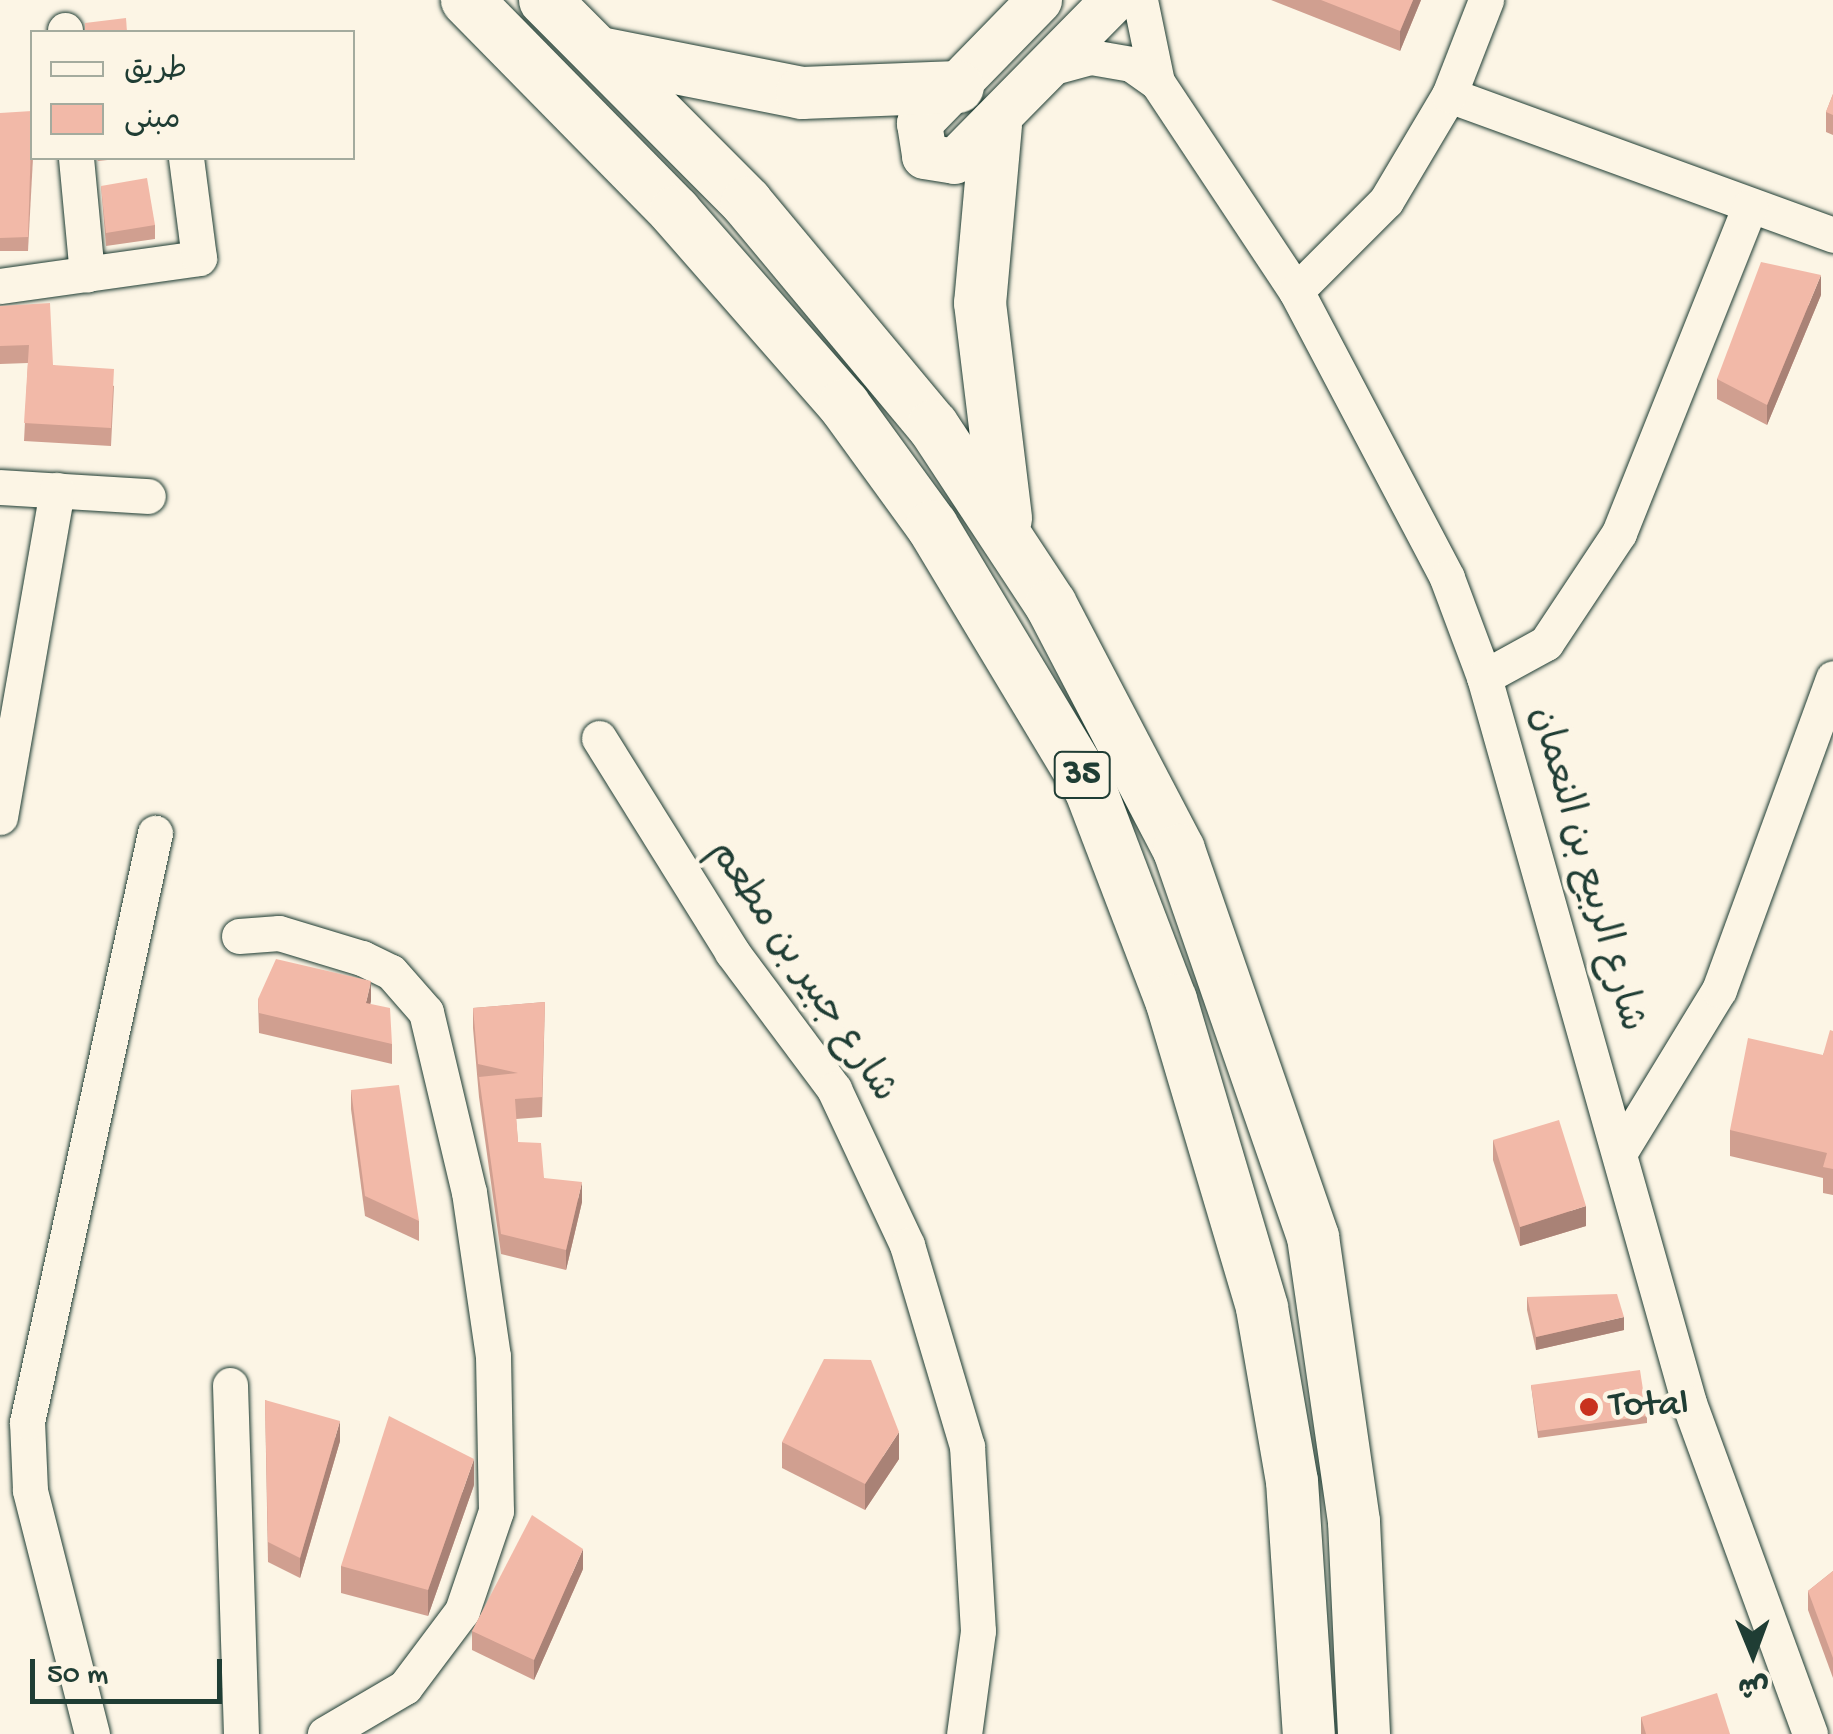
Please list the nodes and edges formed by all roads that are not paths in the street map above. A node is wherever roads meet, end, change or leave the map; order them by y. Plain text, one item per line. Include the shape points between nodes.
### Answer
1 (468, 0) edge
2 (545, 0) edge
3 (1039, 0) edge
4 (1113, 0) edge
5 (1140, 0) edge
6 (1486, 0) edge
7 (600, 53) junction
8 (1054, 67) junction
9 (1158, 82) junction
10 (958, 87) junction
11 (1449, 95) junction
12 (996, 125) junction
13 (76, 160) edge
14 (186, 160) edge
15 (1750, 206) junction
16 (1833, 235) edge
17 (87, 274) junction
18 (0, 286) edge
19 (1296, 291) junction
20 (0, 487) edge
21 (57, 490) junction
22 (148, 496) dead end
23 (1011, 544) junction
24 (1484, 678) junction
25 (1833, 678) edge
26 (599, 738) dead end
27 (0, 818) edge
28 (155, 833) dead end
29 (239, 936) dead end
30 (1620, 1152) junction
31 (230, 1385) dead end
32 (92, 1734) edge
33 (241, 1734) edge
34 (325, 1734) edge
35 (964, 1734) edge
36 (1310, 1734) edge
37 (1364, 1734) edge
38 (1810, 1734) edge

1 - 36 highway, 35 via 675,212 844,405 932,526 1091,791 1171,1000 1262,1308 1294,1499
2 - 7 highway, 35
3 - 10 main road
4 - 8 main road
5 - 9 street, شارع الربيع بن النعمان
6 - 11 street
7 - 10 highway via 802,93
7 - 23 highway, 35 via 861,334
8 - 9 street via 1091,57 1131,64
8 - 12 main road
9 - 19 street, شارع الربيع بن النعمان
10 - 12 main road via 919,123 924,156 954,160
11 - 15 street
11 - 19 street via 1386,201
12 - 23 highway via 981,244 982,363
13 - 17 street
14 - 17 street via 199,258
15 - 16 street
15 - 24 street via 1619,532 1546,643
17 - 18 street
19 - 24 street, شارع الربيع بن النعمان via 1381,443
20 - 21 street
21 - 22 street
21 - 27 street
23 - 37 highway, 35 via 1112,711 1179,850 1313,1237 1354,1522
24 - 30 street, شارع الربيع بن النعمان
25 - 30 street via 1719,990
26 - 35 street, شارع جبير بن مطعم via 732,952 834,1088 907,1245 969,1462 978,1631
28 - 32 street via 28,1422 30,1490
29 - 34 street via 307,938 391,972 426,1012 464,1166 493,1356 498,1494 484,1559 437,1652 405,1687
30 - 38 street, شارع الربيع بن النعمان via 1700,1438
31 - 33 street

